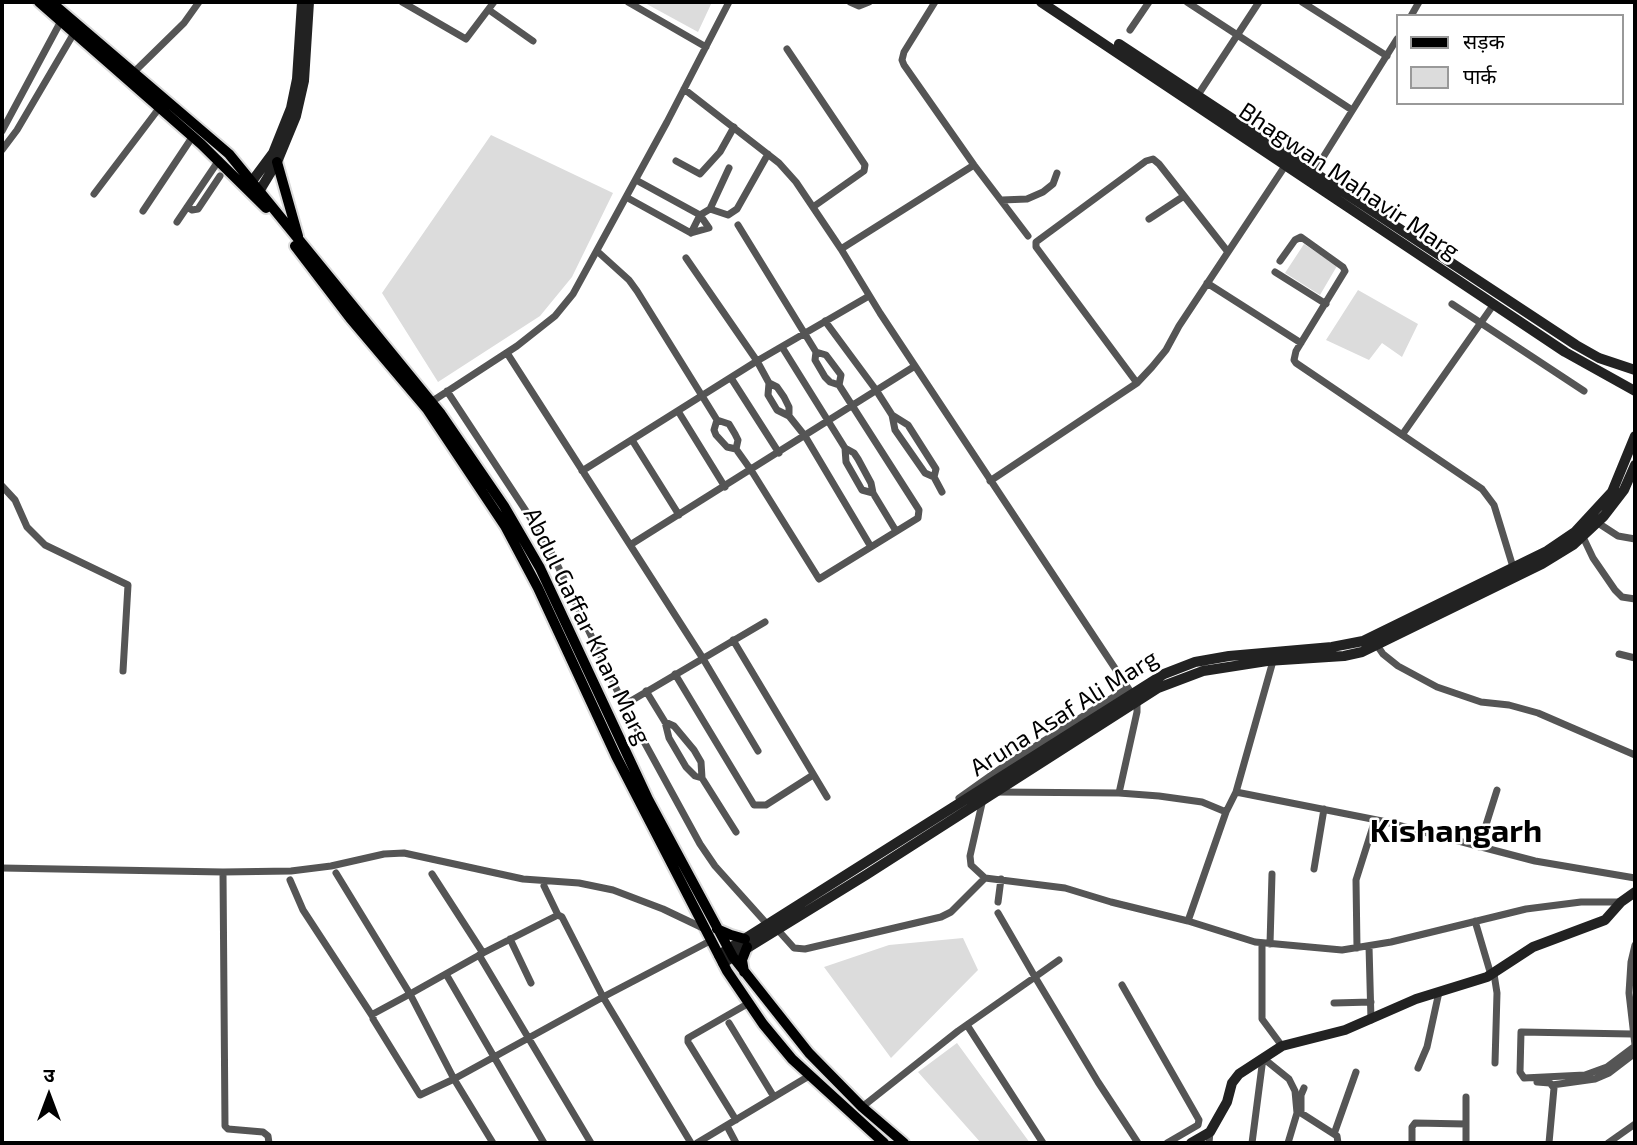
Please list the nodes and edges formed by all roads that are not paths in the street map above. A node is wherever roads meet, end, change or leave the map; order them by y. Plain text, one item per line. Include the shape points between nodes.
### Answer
1 (39, 2) edge
2 (51, 2) edge
3 (199, 2) edge
4 (302, 2) edge
5 (309, 2) edge
6 (402, 2) edge
7 (494, 2) edge
8 (628, 2) edge
9 (729, 2) edge
10 (850, 2) edge
11 (869, 2) edge
12 (935, 2) edge
13 (1041, 2) edge
14 (1053, 2) edge
15 (1149, 2) edge
16 (1187, 2) edge
17 (1259, 2) edge
18 (1302, 2) edge
19 (489, 10) junction
20 (61, 21) junction
21 (1130, 30) dead end
22 (74, 33) junction
23 (1238, 34) junction
24 (533, 41) dead end
25 (1396, 41) edge
26 (705, 47) junction
27 (787, 49) dead end
28 (1387, 56) junction
29 (133, 73) junction
30 (684, 89) junction
31 (1196, 99) junction
32 (160, 107) junction
33 (1352, 110) junction
34 (5, 120) edge
35 (734, 127) junction
36 (2, 131) edge
37 (193, 136) junction
38 (2, 150) edge
39 (768, 154) junction
40 (219, 160) junction
41 (676, 161) dead end
42 (1288, 161) junction
43 (278, 162) junction
44 (974, 165) junction
45 (729, 168) dead end
46 (1057, 173) dead end
47 (220, 176) dead end
48 (1312, 177) junction
49 (636, 180) junction
50 (254, 188) junction
51 (94, 194) dead end
52 (1184, 195) junction
53 (626, 197) junction
54 (1002, 200) junction
55 (813, 206) junction
56 (187, 207) junction
57 (710, 209) junction
58 (143, 211) dead end
59 (700, 215) junction
60 (1149, 219) dead end
61 (177, 222) dead end
62 (738, 225) dead end
63 (691, 233) junction
64 (1028, 236) dead end
65 (300, 241) junction
66 (841, 249) junction
67 (597, 251) junction
68 (1228, 252) junction
69 (686, 258) dead end
70 (1280, 261) dead end
71 (1275, 272) dead end
72 (1462, 277) junction
73 (1207, 283) junction
74 (869, 296) junction
75 (1326, 304) junction
76 (1452, 304) dead end
77 (1494, 304) junction
78 (825, 321) junction
79 (1481, 323) junction
80 (804, 333) junction
81 (1301, 342) junction
82 (782, 347) junction
83 (816, 352) junction
84 (507, 353) junction
85 (757, 361) junction
86 (915, 366) junction
87 (1635, 370) edge
88 (731, 378) junction
89 (769, 383) junction
90 (1137, 383) junction
91 (839, 385) junction
92 (876, 390) junction
93 (447, 391) junction
94 (1584, 391) dead end
95 (1635, 391) edge
96 (702, 396) junction
97 (431, 401) junction
98 (852, 406) junction
99 (678, 411) junction
100 (892, 415) junction
101 (789, 416) junction
102 (717, 420) junction
103 (829, 421) junction
104 (1402, 435) junction
105 (805, 436) junction
106 (1635, 436) edge
107 (632, 440) junction
108 (736, 449) junction
109 (845, 449) junction
110 (779, 453) junction
111 (1635, 465) edge
112 (751, 470) junction
113 (582, 471) junction
114 (934, 477) junction
115 (990, 481) junction
116 (2, 486) edge
117 (725, 487) junction
118 (1625, 490) edge
119 (942, 492) dead end
120 (873, 494) junction
121 (679, 515) junction
122 (1598, 523) junction
123 (896, 531) junction
124 (1583, 537) junction
125 (1635, 540) edge
126 (630, 545) junction
127 (871, 547) junction
128 (1513, 567) junction
129 (1635, 599) edge
130 (765, 622) dead end
131 (733, 640) junction
132 (1375, 642) junction
133 (1619, 654) dead end
134 (702, 657) junction
135 (1635, 658) edge
136 (1273, 661) junction
137 (123, 671) dead end
138 (675, 674) junction
139 (646, 691) junction
140 (1132, 695) junction
141 (624, 705) junction
142 (665, 722) junction
143 (758, 751) dead end
144 (1635, 755) edge
145 (813, 775) junction
146 (702, 778) junction
147 (1497, 790) dead end
148 (993, 792) junction
149 (1236, 792) junction
150 (1119, 793) junction
151 (827, 797) dead end
152 (983, 798) junction
153 (1324, 809) junction
154 (1226, 812) junction
155 (1376, 820) junction
156 (736, 832) dead end
157 (1479, 847) junction
158 (858, 862) dead end
159 (2, 868) edge
160 (1314, 869) dead end
161 (223, 872) junction
162 (336, 873) dead end
163 (432, 874) dead end
164 (1272, 874) dead end
165 (985, 878) junction
166 (1635, 878) edge
167 (1001, 879) junction
168 (290, 880) dead end
169 (544, 886) dead end
170 (1635, 892) edge
171 (998, 902) dead end
172 (1621, 902) junction
173 (998, 913) dead end
174 (558, 915) junction
175 (1188, 921) junction
176 (1475, 921) junction
177 (767, 924) junction
178 (777, 929) junction
179 (712, 934) junction
180 (510, 939) junction
181 (746, 943) junction
182 (1266, 944) junction
183 (1635, 945) edge
184 (1369, 946) junction
185 (1357, 948) junction
186 (481, 954) junction
187 (726, 959) junction
188 (1059, 960) dead end
189 (446, 974) junction
190 (1492, 974) junction
191 (747, 977) junction
192 (1035, 977) junction
193 (531, 983) dead end
194 (1124, 988) dead end
195 (1439, 992) junction
196 (410, 993) junction
197 (603, 997) junction
198 (1371, 1002) junction
199 (749, 1003) junction
200 (1334, 1003) dead end
201 (373, 1017) junction
202 (1371, 1020) junction
203 (729, 1023) dead end
204 (967, 1025) junction
205 (1632, 1034) junction
206 (529, 1038) junction
207 (1282, 1046) junction
208 (1635, 1046) edge
209 (1635, 1053) edge
210 (494, 1057) junction
211 (1263, 1058) junction
212 (1495, 1063) dead end
213 (1418, 1068) dead end
214 (1356, 1072) dead end
215 (809, 1076) junction
216 (454, 1079) junction
217 (1526, 1083) dead end
218 (1552, 1085) junction
219 (1304, 1088) dead end
220 (774, 1097) junction
221 (1466, 1097) dead end
222 (862, 1107) junction
223 (736, 1120) junction
224 (1466, 1124) junction
225 (1635, 1124) edge
226 (727, 1126) junction
227 (1210, 1132) junction
228 (1334, 1134) junction
229 (269, 1143) edge
230 (492, 1143) edge
231 (544, 1143) edge
232 (591, 1143) edge
233 (691, 1143) edge
234 (697, 1143) edge
235 (736, 1143) edge
236 (884, 1143) edge
237 (904, 1143) edge
238 (1043, 1143) edge
239 (1138, 1143) edge
240 (1167, 1143) edge
241 (1191, 1143) edge
242 (1209, 1143) edge
243 (1252, 1143) edge
244 (1288, 1143) edge
245 (1338, 1143) edge
246 (1412, 1143) edge
247 (1466, 1143) edge
248 (1549, 1143) edge
249 (1608, 1143) edge

1 - 20 main road, Abdul Gaffar Khan Marg
2 - 29 main road, Abdul Gaffar Khan Marg
3 - 29 street
4 - 50 main road via 291,108
5 - 43 main road via 303,90
6 - 19 street via 466,39
7 - 19 street
8 - 26 street
9 - 26 street
10 - 11 street via 859,6
12 - 44 street via 902,60
13 - 31 main road, Bhagwan Mahavir Marg
14 - 31 main road, Bhagwan Mahavir Marg
15 - 21 street
16 - 23 street
17 - 23 street
18 - 28 street
19 - 24 street
20 - 22 main road, Abdul Gaffar Khan Marg
20 - 34 street
22 - 32 main road, Abdul Gaffar Khan Marg
22 - 38 street
23 - 31 street
23 - 33 street
25 - 28 street
26 - 30 street
27 - 55 street via 865,165 864,171
28 - 33 street
29 - 50 main road, Abdul Gaffar Khan Marg via 223,147
30 - 35 street
30 - 49 street
31 - 42 main road, Bhagwan Mahavir Marg
32 - 37 main road, Abdul Gaffar Khan Marg
32 - 51 street
33 - 48 street
34 - 36 street
35 - 39 street
35 - 41 street via 700,174
37 - 40 main road, Abdul Gaffar Khan Marg
37 - 58 street
39 - 55 street via 789,172
39 - 57 street via 737,209 728,215
40 - 50 main road, Abdul Gaffar Khan Marg
40 - 56 street
42 - 48 main road, Bhagwan Mahavir Marg
42 - 68 street
43 - 50 main road
43 - 65 main road
44 - 54 street
44 - 66 street
45 - 57 street
46 - 54 street via 1053,184 1042,192 1027,199
47 - 56 street via 198,209
48 - 72 main road, Bhagwan Mahavir Marg
49 - 53 street
49 - 59 street
50 - 65 main road, Abdul Gaffar Khan Marg
50 - 179 main road, Abdul Gaffar Khan Marg via 324,286 427,409 505,526 616,756
52 - 60 street
52 - 68 street
52 - 90 street via 1159,163 1150,160 1035,243
53 - 63 street
53 - 67 street
54 - 64 street
55 - 66 street
56 - 61 street
57 - 59 street
59 - 63 street
59 - 63 street via 709,228
62 - 80 street
65 - 97 main road, Abdul Gaffar Khan Marg
66 - 74 street
67 - 84 street via 565,305
67 - 96 street via 637,291
68 - 73 street
69 - 85 street
70 - 75 street via 1299,237 1343,267
71 - 75 street
72 - 77 main road, Bhagwan Mahavir Marg
72 - 87 main road, Bhagwan Mahavir Marg via 1592,355
73 - 81 street
73 - 90 street via 1166,350
74 - 78 street
74 - 86 street
75 - 81 street
76 - 79 street
77 - 79 street
77 - 95 main road, Bhagwan Mahavir Marg via 1564,352
78 - 80 street
78 - 92 street
79 - 94 street
79 - 104 street
80 - 82 street
80 - 83 street
81 - 104 street via 1294,355 1296,363
82 - 85 street
82 - 103 street
83 - 91 street via 815,360 828,380
83 - 91 street via 824,354 841,374
84 - 93 street
84 - 113 street
85 - 88 street
85 - 89 street
86 - 92 street
86 - 115 street
88 - 96 street
88 - 110 street
89 - 101 street via 785,397
89 - 101 street via 768,395 777,411
90 - 115 street
91 - 98 street
92 - 98 street
92 - 100 street
93 - 97 street
93 - 141 street via 547,543
96 - 99 street
96 - 102 street
97 - 179 main road, Abdul Gaffar Khan Marg via 496,494 540,568
98 - 103 street
98 - 123 street via 920,512
99 - 107 street
99 - 117 street
100 - 114 street via 895,430 925,473
100 - 114 street via 908,425 936,469
101 - 105 street
102 - 108 street via 729,424 738,440
102 - 108 street via 716,435 727,447
103 - 105 street
103 - 109 street
104 - 128 street via 1491,498
105 - 110 street
105 - 127 street
106 - 118 main road, Aruna Asaf Ali Marg
107 - 113 street
107 - 121 street
108 - 112 street
109 - 120 street via 858,459
109 - 120 street via 846,462 862,490
110 - 112 street
111 - 118 main road, Aruna Asaf Ali Marg
112 - 117 street
112 - 127 street via 819,579
113 - 126 street
114 - 119 street
115 - 140 street
116 - 137 street via 15,500 27,527 45,545 128,585
117 - 121 street
118 - 122 main road, Aruna Asaf Ali Marg
118 - 128 main road, Aruna Asaf Ali Marg via 1575,532
120 - 123 street
121 - 126 street
122 - 124 main road, Aruna Asaf Ali Marg
122 - 125 street
123 - 127 street
124 - 129 street via 1615,590 1622,597
124 - 132 main road, Aruna Asaf Ali Marg via 1542,565
126 - 134 street
128 - 132 main road, Aruna Asaf Ali Marg
130 - 131 street
131 - 134 street
131 - 145 street
132 - 136 main road, Aruna Asaf Ali Marg via 1344,656
132 - 140 main road, Aruna Asaf Ali Marg via 1195,662 1164,674
132 - 144 street via 1398,666 1437,687 1464,698 1538,713
133 - 135 street
134 - 138 street
134 - 143 street
136 - 140 main road, Aruna Asaf Ali Marg via 1215,669
136 - 149 street
138 - 139 street
138 - 145 street via 754,805 766,805
139 - 141 street
139 - 142 street
140 - 148 main road, Aruna Asaf Ali Marg
140 - 150 street via 1137,712
140 - 158 street via 1004,766
140 - 177 main road, Aruna Asaf Ali Marg
141 - 177 street via 700,844
142 - 146 street via 686,767
142 - 146 street via 694,750
145 - 151 street
146 - 156 street
147 - 157 street
148 - 150 street
148 - 152 main road, Aruna Asaf Ali Marg
149 - 153 street
149 - 154 street
150 - 154 street via 1185,799
152 - 165 street via 970,856 971,865
152 - 178 main road, Aruna Asaf Ali Marg
153 - 155 street
153 - 160 street
154 - 175 street
155 - 157 street
155 - 185 street via 1356,880
157 - 166 street
159 - 161 street
161 - 179 street via 301,870 384,853 413,854 523,879 613,890
161 - 229 street via 225,1125 263,1132
162 - 196 street
163 - 186 street
164 - 182 street
165 - 167 street
165 - 178 street via 941,917 805,949 794,948
167 - 171 street
167 - 175 street via 1057,886
168 - 201 street via 303,910
169 - 174 street
170 - 172 main road
172 - 176 street via 1561,903
172 - 190 main road via 1601,922 1533,947
173 - 192 street
174 - 180 street
174 - 197 street
175 - 182 street
176 - 184 street
176 - 190 street
177 - 181 main road, Aruna Asaf Ali Marg
178 - 181 main road, Aruna Asaf Ali Marg
179 - 181 main road
179 - 187 main road
179 - 197 street via 685,954
180 - 186 street
180 - 193 street
181 - 187 main road, Aruna Asaf Ali Marg
181 - 191 main road via 742,964
182 - 185 street
182 - 207 street via 1262,1019
183 - 205 street via 1629,975
184 - 185 street
184 - 198 street
186 - 189 street
186 - 206 street
187 - 191 main road
187 - 199 main road
188 - 192 street
189 - 196 street
189 - 210 street
190 - 195 main road
190 - 212 street via 1497,993
191 - 222 main road via 809,1053
192 - 204 street
192 - 239 street
194 - 240 street via 1200,1122
195 - 202 main road
195 - 213 street
196 - 201 street
196 - 216 street
197 - 206 street
197 - 233 street
198 - 200 street
198 - 202 street
199 - 215 main road
199 - 223 street via 688,1038
201 - 216 street via 420,1095
202 - 207 main road
203 - 220 street
204 - 222 street
204 - 238 street
205 - 208 street
205 - 208 street via 1521,1032 1521,1076 1585,1075 1607,1067
206 - 210 street
206 - 232 street
207 - 211 main road
209 - 218 street via 1609,1073
210 - 216 street
210 - 231 street
211 - 227 main road via 1232,1083
211 - 243 street
211 - 244 street via 1289,1079 1295,1091 1297,1113
214 - 228 street
215 - 220 street
215 - 236 main road
216 - 230 street
217 - 218 street
218 - 248 street
219 - 228 street via 1301,1113
220 - 223 street
221 - 224 street
222 - 237 main road
223 - 226 street
224 - 246 street via 1415,1123
224 - 247 street
225 - 249 street
226 - 234 street
226 - 235 street
227 - 241 main road
227 - 242 street
228 - 245 street

